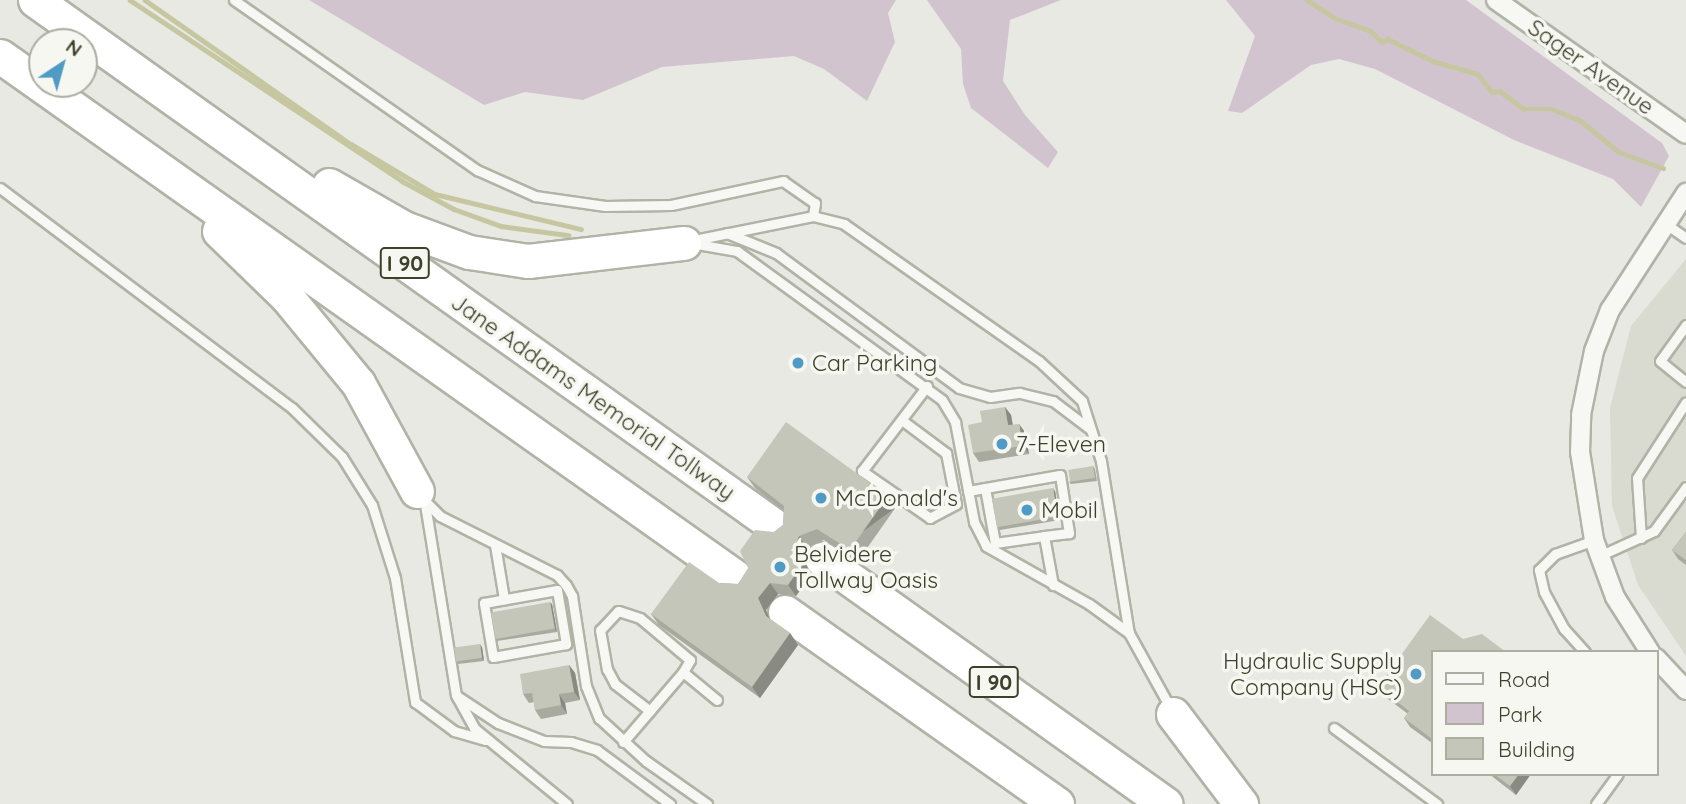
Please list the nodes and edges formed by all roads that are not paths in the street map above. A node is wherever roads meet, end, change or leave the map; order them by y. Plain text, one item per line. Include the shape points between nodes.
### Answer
1 (234, 0) edge
2 (1496, 0) edge
3 (43, 6) edge
4 (0, 56) edge
5 (28, 77) edge
6 (55, 98) edge
7 (58, 98) edge
8 (1686, 134) edge
9 (0, 188) edge
10 (1686, 193) edge
11 (813, 216) junction
12 (1664, 223) junction
13 (726, 233) junction
14 (1686, 238) edge
15 (684, 243) junction
16 (1686, 325) edge
17 (1686, 382) edge
18 (928, 386) junction
19 (1686, 402) edge
20 (903, 421) junction
21 (1091, 430) junction
22 (1686, 487) edge
23 (985, 488) junction
24 (968, 491) junction
25 (421, 498) junction
26 (775, 526) dead end
27 (1044, 536) junction
28 (1641, 538) junction
29 (495, 545) junction
30 (1596, 548) junction
31 (822, 559) dead end
32 (737, 578) dead end
33 (1053, 585) junction
34 (504, 599) junction
35 (785, 611) dead end
36 (1129, 634) junction
37 (580, 642) junction
38 (566, 644) junction
39 (1583, 650) edge
40 (1649, 650) edge
41 (1658, 660) edge
42 (683, 672) junction
43 (1686, 690) edge
44 (456, 695) junction
45 (718, 700) dead end
46 (650, 710) junction
47 (1173, 714) joint
48 (1334, 728) dead end
49 (486, 740) junction
50 (623, 741) junction
51 (1617, 776) edge
52 (567, 804) edge
53 (670, 804) edge
54 (707, 804) edge
55 (1057, 804) edge
56 (1166, 804) edge
57 (1241, 804) edge
58 (1437, 804) edge
59 (1596, 804) edge

1 - 11 lane via 477,170 535,196 605,206 671,205 783,181 815,203
2 - 8 street, Sager Avenue
3 - 15 highway via 337,190 430,238 469,252 528,261
3 - 26 highway, Jane Addams Memorial Tollway / I 90
4 - 5 highway
6 - 25 highway via 207,220 287,297 358,383
7 - 32 highway
9 - 49 lane via 292,408 342,457 372,505 395,578 415,702 454,731
10 - 12 street
11 - 13 lane
11 - 21 lane via 844,224 1039,361 1082,401
12 - 14 lane
12 - 30 street via 1610,310 1594,351 1581,415 1580,452
13 - 15 lane
13 - 21 lane via 751,239 776,253 959,388 990,397 1020,393 1054,401
15 - 18 lane via 712,243 737,251
16 - 17 lane via 1660,361
18 - 20 lane
18 - 24 lane via 956,422
19 - 28 lane via 1637,478
20 - 20 lane via 862,471 930,518 956,504 946,453
21 - 36 lane via 1101,461
22 - 28 lane via 1654,531
23 - 24 lane
23 - 27 lane via 995,543
23 - 27 lane via 1060,475 1069,533
24 - 33 lane via 974,522 986,546
25 - 29 lane
25 - 44 lane
27 - 33 lane
28 - 30 lane
29 - 34 lane
29 - 37 lane via 557,575 566,584
30 - 39 lane via 1555,554 1539,570 1544,592 1564,629
30 - 40 street via 1615,597
31 - 56 highway, I 90
33 - 36 lane
34 - 38 lane via 556,590
34 - 38 lane via 484,603 493,657
35 - 55 highway, I 90
36 - 47 lane
37 - 38 lane
37 - 50 lane via 593,708
41 - 43 street
42 - 45 lane
42 - 46 lane
42 - 46 lane via 688,654 640,618 618,611 606,619 600,636 610,677
44 - 49 lane
44 - 53 lane via 498,723 544,741 571,742 597,750
46 - 50 lane
47 - 57 highway
48 - 58 lane
49 - 52 lane
50 - 54 lane
51 - 59 lane

